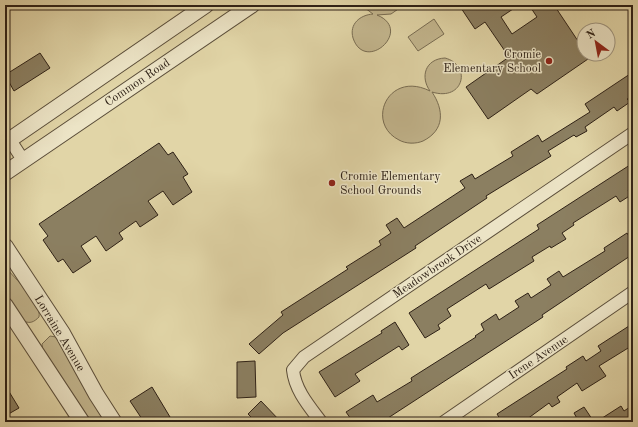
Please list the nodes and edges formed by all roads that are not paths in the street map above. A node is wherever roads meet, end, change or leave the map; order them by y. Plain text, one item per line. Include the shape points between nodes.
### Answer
1 (206, 5) edge
2 (252, 5) edge
3 (633, 133) edge
4 (7, 142) edge
5 (23, 160) junction
6 (5, 173) edge
7 (5, 246) edge
8 (633, 292) edge
9 (5, 305) edge
10 (82, 422) edge
11 (114, 422) edge
12 (321, 422) edge
13 (444, 422) edge

1 - 4 street, Common Road
2 - 5 street, Common Road
3 - 12 street, Meadowbrook Drive via 304,357 293,370 294,380
4 - 5 street, Common Road
5 - 6 street, Common Road
7 - 11 street, Lorraine Avenue via 63,334
8 - 13 street, Irene Avenue
9 - 10 street

